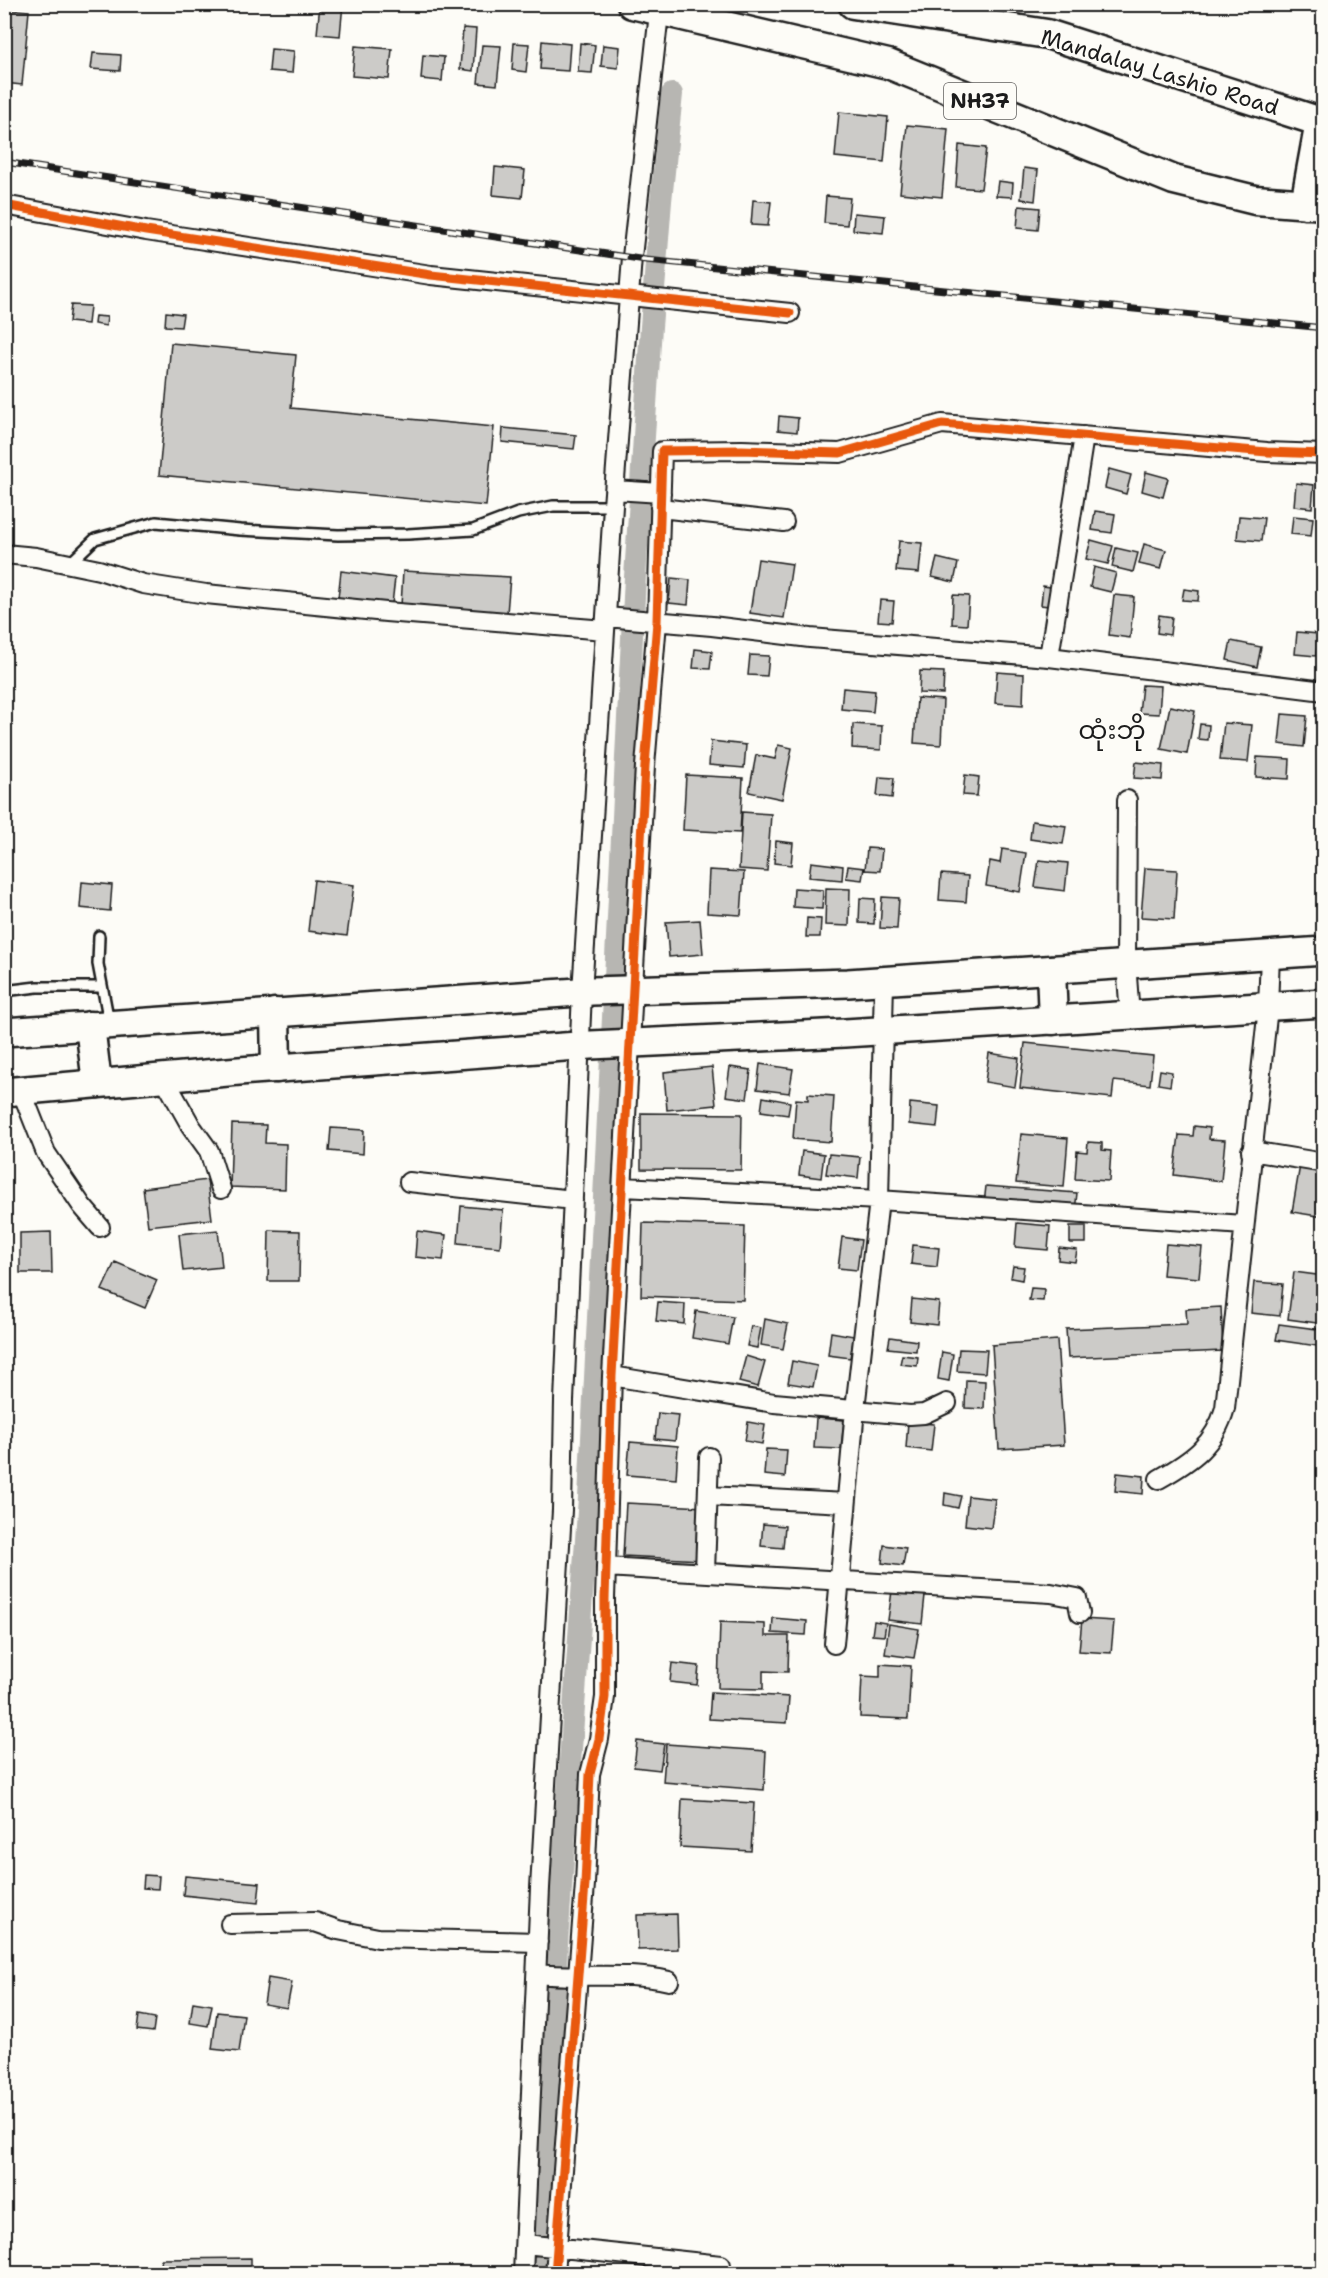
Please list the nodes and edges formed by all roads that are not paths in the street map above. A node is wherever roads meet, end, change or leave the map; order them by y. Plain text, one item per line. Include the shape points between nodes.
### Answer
1 (853, 4) edge
2 (650, 7) edge
3 (1322, 123) edge
4 (1314, 204) edge
5 (4, 206) edge
6 (634, 297) junction
7 (790, 313) dead end
8 (1084, 436) junction
9 (1323, 454) edge
10 (617, 495) junction
11 (656, 498) junction
12 (784, 522) dead end
13 (4, 554) edge
14 (69, 564) junction
15 (608, 622) junction
16 (652, 622) junction
17 (1049, 657) junction
18 (1323, 691) edge
19 (1127, 800) dead end
20 (99, 936) dead end
21 (1323, 951) edge
22 (1270, 955) junction
23 (1126, 963) junction
24 (1051, 970) junction
25 (884, 981) junction
26 (101, 987) junction
27 (4, 990) edge
28 (628, 990) junction
29 (587, 992) junction
30 (1323, 1003) edge
31 (1268, 1007) junction
32 (275, 1013) junction
33 (1130, 1016) junction
34 (1053, 1020) junction
35 (100, 1025) junction
36 (884, 1031) junction
37 (4, 1032) edge
38 (624, 1043) junction
39 (585, 1045) junction
40 (276, 1068) junction
41 (164, 1078) junction
42 (97, 1083) junction
43 (13, 1091) edge
44 (1251, 1151) junction
45 (1323, 1163) edge
46 (409, 1182) dead end
47 (623, 1186) junction
48 (221, 1189) dead end
49 (573, 1200) junction
50 (879, 1200) junction
51 (1244, 1225) junction
52 (100, 1227) dead end
53 (612, 1376) junction
54 (947, 1403) dead end
55 (855, 1409) junction
56 (709, 1457) dead end
57 (1159, 1479) dead end
58 (708, 1496) junction
59 (846, 1503) junction
60 (606, 1567) junction
61 (705, 1572) junction
62 (840, 1580) junction
63 (1080, 1613) dead end
64 (834, 1644) dead end
65 (230, 1924) dead end
66 (538, 1942) junction
67 (540, 1974) junction
68 (570, 1977) junction
69 (669, 1981) dead end
70 (542, 2245) junction
71 (721, 2265) dead end
72 (523, 2274) edge
73 (555, 2274) edge

1 - 3 highway, Mandalay Lashio Road via 1047,34
2 - 4 highway, NH37 via 888,64 1174,180 1255,200
2 - 6 street via 632,257
3 - 4 highway
5 - 6 street via 420,273
6 - 7 street
6 - 10 street
8 - 9 street
8 - 11 street via 942,424 840,453 662,451
8 - 17 street
10 - 11 street
10 - 14 lane via 518,513 473,530 408,534 251,531 156,522 95,539
10 - 15 street
11 - 12 street
11 - 16 street
13 - 14 street
14 - 15 street via 143,584 206,594 386,612
15 - 16 street
15 - 29 street
16 - 17 street
16 - 28 street
17 - 18 street
19 - 23 street
20 - 26 lane
21 - 22 main road
22 - 23 main road
22 - 31 street
23 - 24 main road
23 - 33 street
24 - 25 main road
24 - 34 highway
25 - 28 main road
25 - 36 street
26 - 27 lane
26 - 35 lane
28 - 29 main road
28 - 38 street
29 - 32 main road
29 - 39 street
30 - 31 main road
31 - 33 main road
31 - 44 street
32 - 35 main road
32 - 40 highway
33 - 34 main road
34 - 36 main road
35 - 37 main road
35 - 42 highway
36 - 38 main road
36 - 50 street
38 - 39 main road
38 - 47 street
39 - 40 main road
39 - 49 street
40 - 41 main road
41 - 42 main road
41 - 48 street via 209,1151
42 - 43 main road
43 - 52 street via 46,1153
44 - 45 street
44 - 51 street
46 - 49 street
47 - 50 street
47 - 53 street
49 - 66 street via 562,1509
50 - 51 street
50 - 55 street
51 - 57 street via 1221,1423 1188,1462
53 - 55 street via 774,1402
53 - 60 street
54 - 55 street via 924,1414 910,1415
55 - 59 street
56 - 58 street
58 - 59 street
58 - 61 street
59 - 62 street
60 - 61 street
60 - 68 street via 605,1697 590,1774 585,1884
61 - 62 street
62 - 63 street via 1068,1595 1077,1598
62 - 64 street
65 - 66 street via 315,1922 378,1938
66 - 67 street
67 - 68 street
67 - 70 street
68 - 69 street via 631,1975
68 - 70 street
70 - 71 street
70 - 72 street
70 - 73 street

